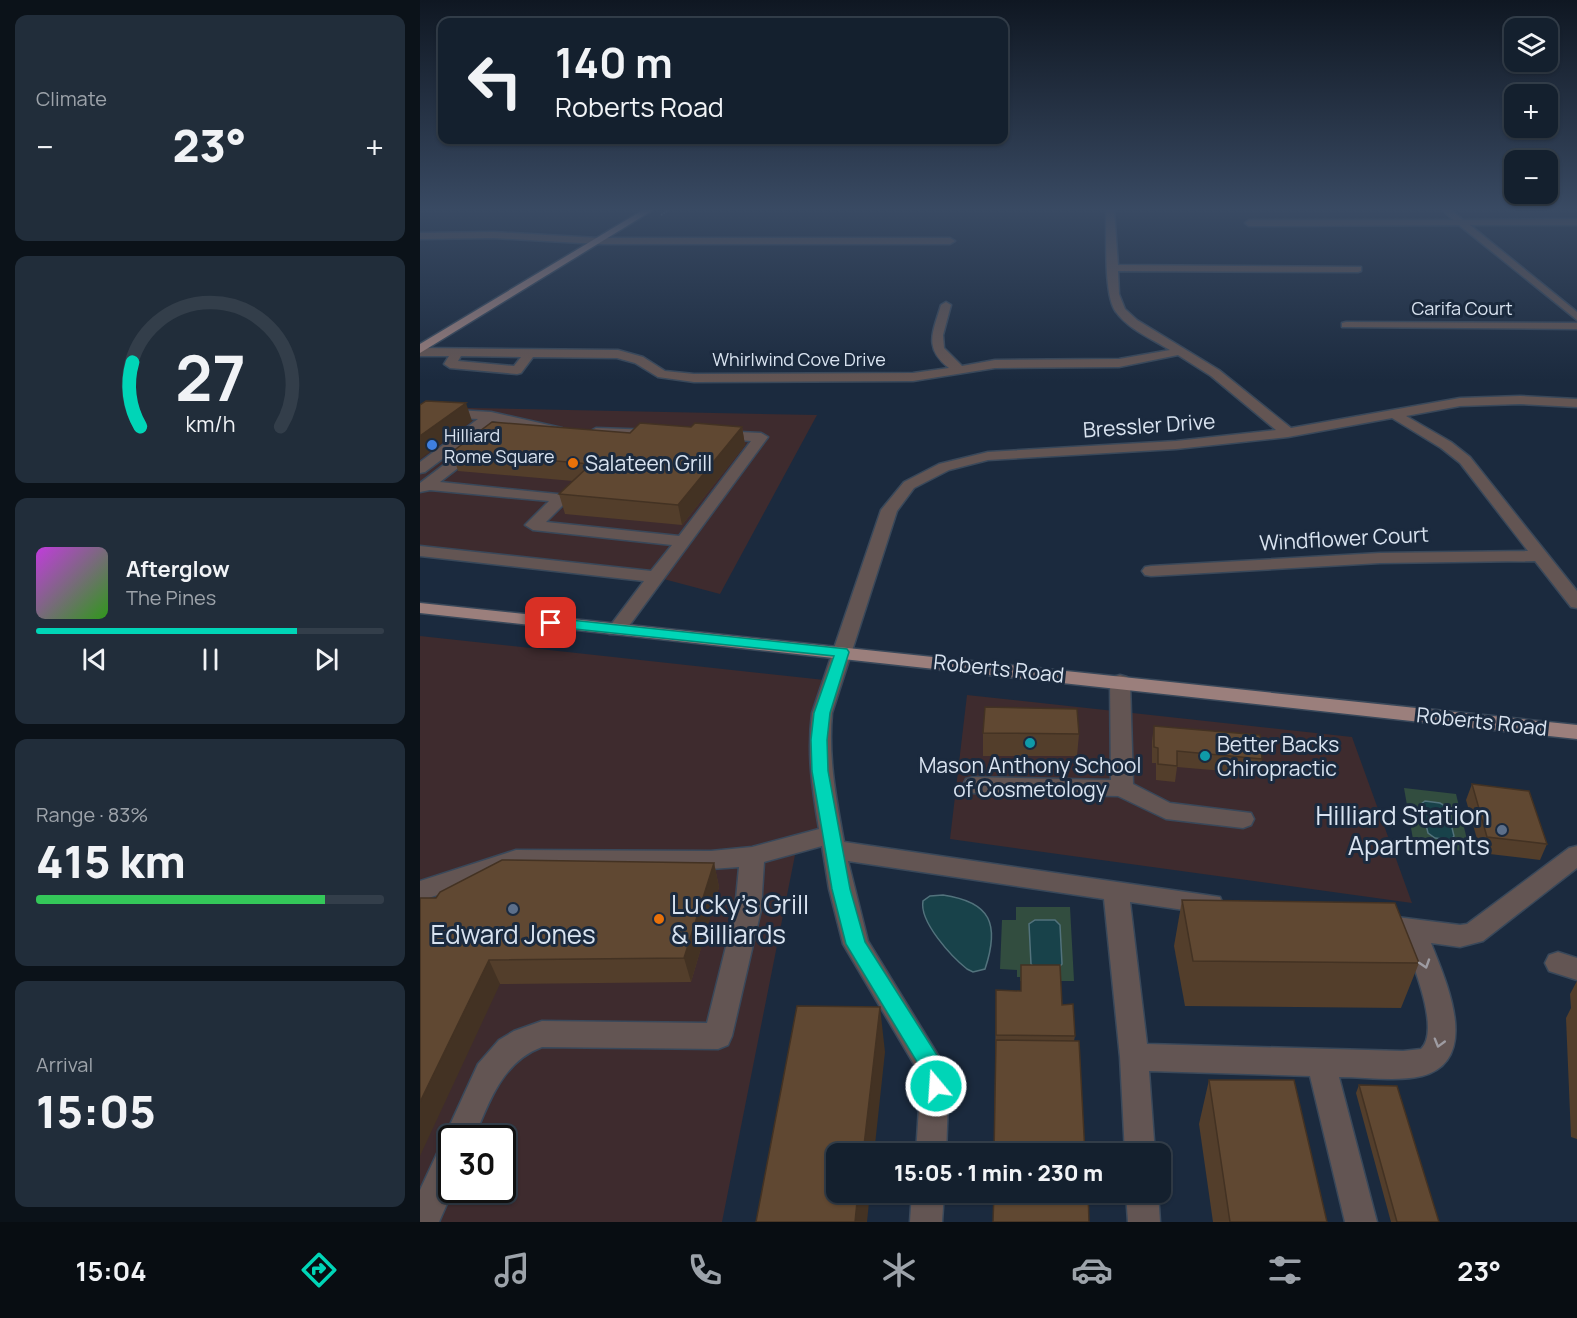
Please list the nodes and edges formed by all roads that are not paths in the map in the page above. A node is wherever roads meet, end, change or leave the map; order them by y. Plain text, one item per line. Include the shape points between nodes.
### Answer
1 (555, 267) edge
2 (1516, 267) edge
3 (1113, 268) joint
4 (1358, 269) dead end
5 (946, 305) dead end
6 (1577, 317) edge
7 (1346, 325) dead end
8 (1577, 326) edge
9 (420, 350) edge
10 (1182, 351) junction
11 (959, 369) junction
12 (1577, 403) edge
13 (420, 412) edge
14 (1394, 414) junction
15 (491, 416) junction
16 (527, 424) junction
17 (1288, 433) junction
18 (669, 434) edge
19 (703, 435) edge
20 (420, 469) edge
21 (423, 487) edge
22 (683, 541) junction
23 (420, 551) edge
24 (1540, 556) junction
25 (1151, 571) dead end
26 (657, 577) junction
27 (1577, 603) edge
28 (420, 608) edge
29 (616, 630) junction
30 (842, 652) junction
31 (1120, 681) junction
32 (1577, 732) edge
33 (974, 785) dead end
34 (1122, 788) junction
35 (1243, 819) dead end
36 (833, 843) junction
37 (1577, 855) edge
38 (752, 856) junction
39 (420, 891) edge
40 (1116, 891) junction
41 (1235, 907) edge
42 (1354, 922) edge
43 (1414, 931) junction
44 (1134, 1057) junction
45 (1321, 1062) junction
46 (465, 1125) edge
47 (932, 1143) edge
48 (1139, 1143) edge
49 (438, 1187) edge
50 (927, 1203) edge
51 (1143, 1203) edge
52 (422, 1222) edge
53 (926, 1222) edge
54 (1144, 1222) edge
55 (1361, 1222) edge

1 - 9 main road
2 - 6 street
3 - 4 street
3 - 10 street via 1114,294 1120,310
5 - 11 street via 935,344 938,352
7 - 8 street, Carifa Court
9 - 11 street, Whirlwind Cove Drive via 618,354 639,360 662,374 694,378 914,377
10 - 11 street, Whirlwind Cove Drive via 1119,363 1013,363
10 - 17 street
12 - 14 street, Bressler Drive via 1488,400
13 - 15 street
14 - 17 street, Bressler Drive
14 - 24 street via 1465,460
15 - 16 street
15 - 20 street
16 - 18 street via 554,430
16 - 21 street via 493,434
17 - 30 street, Bressler Drive via 1176,445 988,456 944,467 909,485 889,510
19 - 22 street via 761,437
21 - 22 street via 562,498 533,525
22 - 26 street
23 - 26 street
24 - 25 street, Windflower Court via 1380,558
24 - 27 street
26 - 29 street
28 - 29 main road, Roberts Road
29 - 30 main road, Roberts Road
30 - 31 main road, Roberts Road
30 - 36 street, Bressler Drive via 822,713 819,740 820,771
31 - 32 main road, Roberts Road
31 - 34 street
33 - 34 street
34 - 35 street via 1166,811
36 - 38 street
36 - 40 street
36 - 47 street, Bressler Drive via 856,944 935,1073
37 - 43 street via 1474,933 1460,936
38 - 39 street via 700,860 516,859
38 - 46 street via 748,910 718,1036 542,1034 525,1038 492,1065
40 - 41 street
40 - 44 street
42 - 43 street
43 -> 45 street via 1436,996 1442,1033 1433,1057 1403,1065
44 - 45 street
44 - 48 street
45 - 55 street
49 - 52 street
50 - 53 street
51 - 54 street

